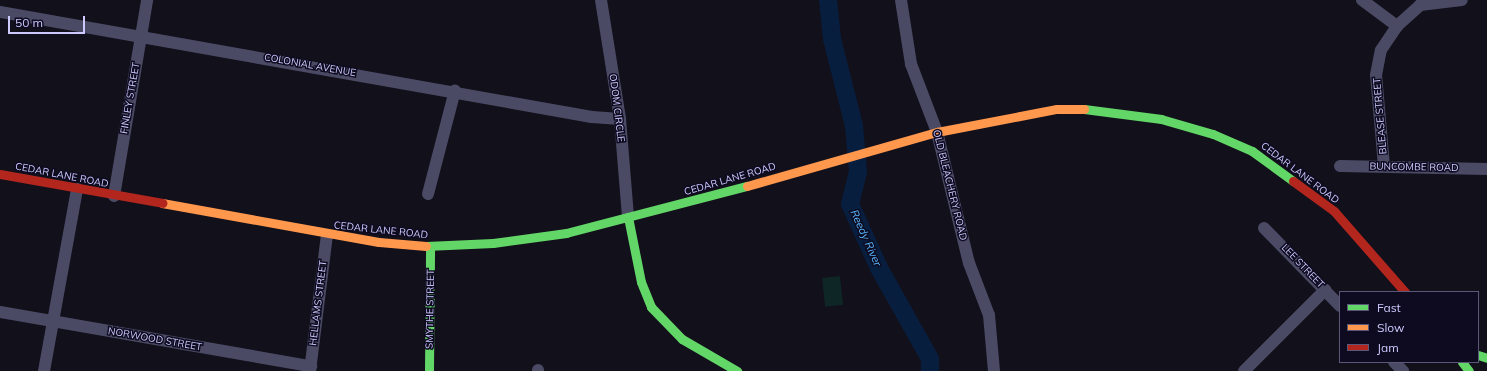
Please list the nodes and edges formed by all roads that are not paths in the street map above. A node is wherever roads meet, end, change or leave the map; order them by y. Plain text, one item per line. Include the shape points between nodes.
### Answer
1 (147, 0) edge
2 (601, 0) edge
3 (901, 0) edge
4 (1362, 0) edge
5 (1462, 0) edge
6 (1420, 2) edge
7 (0, 12) edge
8 (1397, 26) junction
9 (141, 36) junction
10 (455, 90) junction
11 (620, 119) junction
12 (937, 132) junction
13 (1340, 166) dead end
14 (1384, 166) junction
15 (1487, 169) edge
16 (0, 174) edge
17 (77, 189) junction
18 (428, 194) dead end
19 (114, 196) junction
20 (628, 217) junction
21 (1264, 228) dead end
22 (327, 235) junction
23 (430, 246) junction
24 (1325, 290) junction
25 (1404, 291) edge
26 (1339, 305) edge
27 (0, 312) edge
28 (53, 321) junction
29 (1395, 363) edge
30 (1463, 363) edge
31 (310, 368) edge
32 (44, 371) edge
33 (429, 371) edge
34 (737, 371) edge
35 (994, 371) edge
36 (1244, 371) edge
37 (1402, 371) edge
38 (1469, 371) edge

1 - 9 street, FINLEY STREET
2 - 11 street, ODOM CIRCLE
3 - 12 street, OLD BLEACHERY ROAD via 911,64
4 - 8 street
5 - 6 street, BLEASE STREET
6 - 8 street, BLEASE STREET
7 - 9 street, COLONIAL AVENUE
8 - 14 street, BLEASE STREET via 1381,50 1376,70
9 - 10 street, COLONIAL AVENUE
9 - 19 street, FINLEY STREET
10 - 11 street, COLONIAL AVENUE via 592,117
10 - 18 street
11 - 20 street, ODOM CIRCLE
12 - 20 main road, CEDAR LANE ROAD
12 - 25 main road, CEDAR LANE ROAD via 1047,110 1085,109 1161,119 1213,134 1252,151 1334,211
12 - 35 street, OLD BLEACHERY ROAD via 970,263 989,315
13 - 14 street, BUNCOMBE ROAD
14 - 15 street, BUNCOMBE ROAD
16 - 17 main road, CEDAR LANE ROAD
17 - 19 main road, CEDAR LANE ROAD
17 - 28 street
19 - 22 main road, CEDAR LANE ROAD
20 - 23 main road, CEDAR LANE ROAD via 534,238
20 - 34 main road via 641,282 653,310 682,339
21 - 24 street, LEE STREET
22 - 23 main road, CEDAR LANE ROAD
22 - 31 street, HELLAMS STREET
23 - 33 main road, SMYTHE STREET
24 - 26 street, LEE STREET
24 - 36 street
27 - 28 street, NORWOOD STREET
28 - 31 street, NORWOOD STREET
28 - 32 street
29 - 37 street
30 - 38 main road

